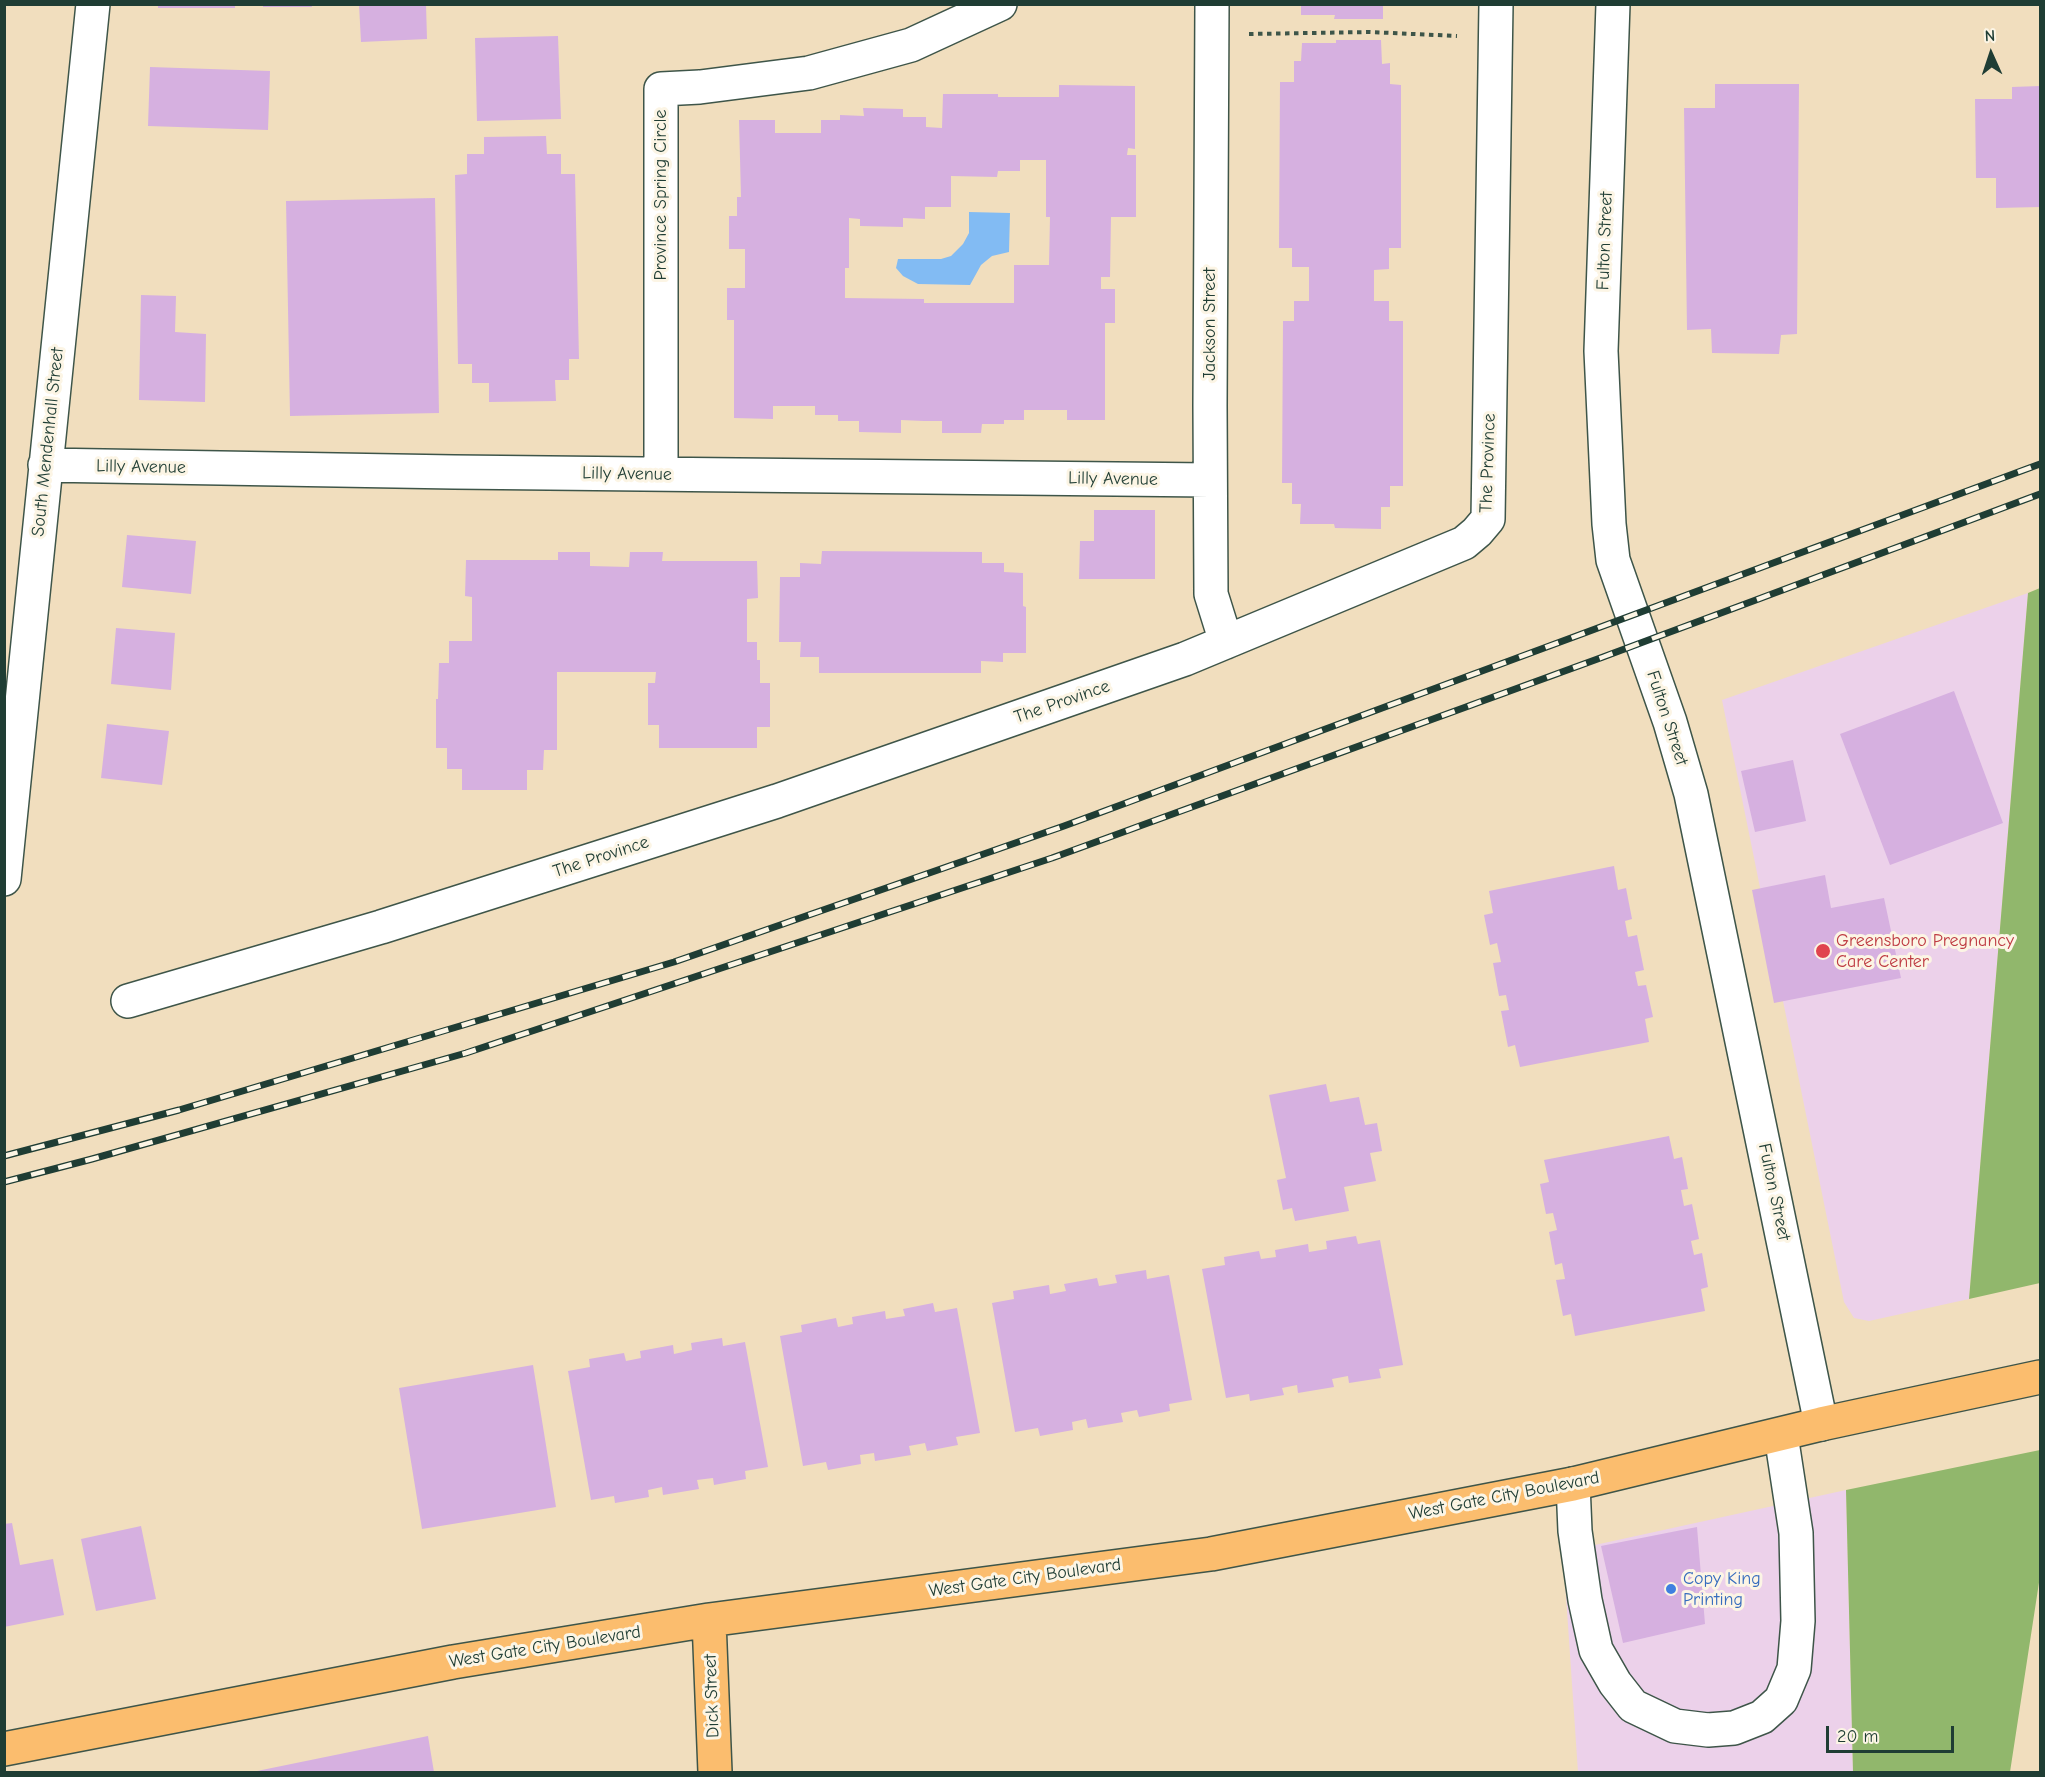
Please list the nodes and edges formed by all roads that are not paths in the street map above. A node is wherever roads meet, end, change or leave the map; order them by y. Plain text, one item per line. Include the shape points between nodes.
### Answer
1 (93, 4) edge
2 (1000, 4) edge
3 (1496, 4) edge
4 (1613, 4) edge
5 (1212, 19) edge
6 (45, 465) junction
7 (661, 474) junction
8 (1209, 480) junction
9 (1226, 642) junction
10 (4, 879) edge
11 (128, 1001) dead end
12 (2040, 1377) edge
13 (1821, 1424) junction
14 (1781, 1435) junction
15 (1573, 1484) junction
16 (709, 1620) junction
17 (4, 1749) edge
18 (715, 1773) edge

1 - 6 street, South Mendenhall Street
2 - 7 street, Province Spring Circle via 911,45 809,73 661,89
3 - 9 street, The Province via 1488,519 1464,543
4 - 13 street, Fulton Street via 1601,351 1613,560 1692,794
5 - 8 street, Jackson Street
6 - 7 street, Lilly Avenue
6 - 10 street, South Mendenhall Street
7 - 8 street, Lilly Avenue
8 - 9 street, Jackson Street via 1211,594
9 - 11 street, The Province via 777,801 381,927
12 - 13 main road, West Gate City Boulevard
13 - 14 main road, West Gate City Boulevard
14 - 15 main road, West Gate City Boulevard
14 - 15 street via 1796,1533 1798,1622 1794,1669 1781,1700 1762,1717 1734,1728 1675,1726 1633,1706 1615,1683 1596,1650 1585,1600
15 - 16 main road, West Gate City Boulevard via 1211,1554
16 - 17 main road, West Gate City Boulevard via 442,1664
16 - 18 main road, Dick Street

